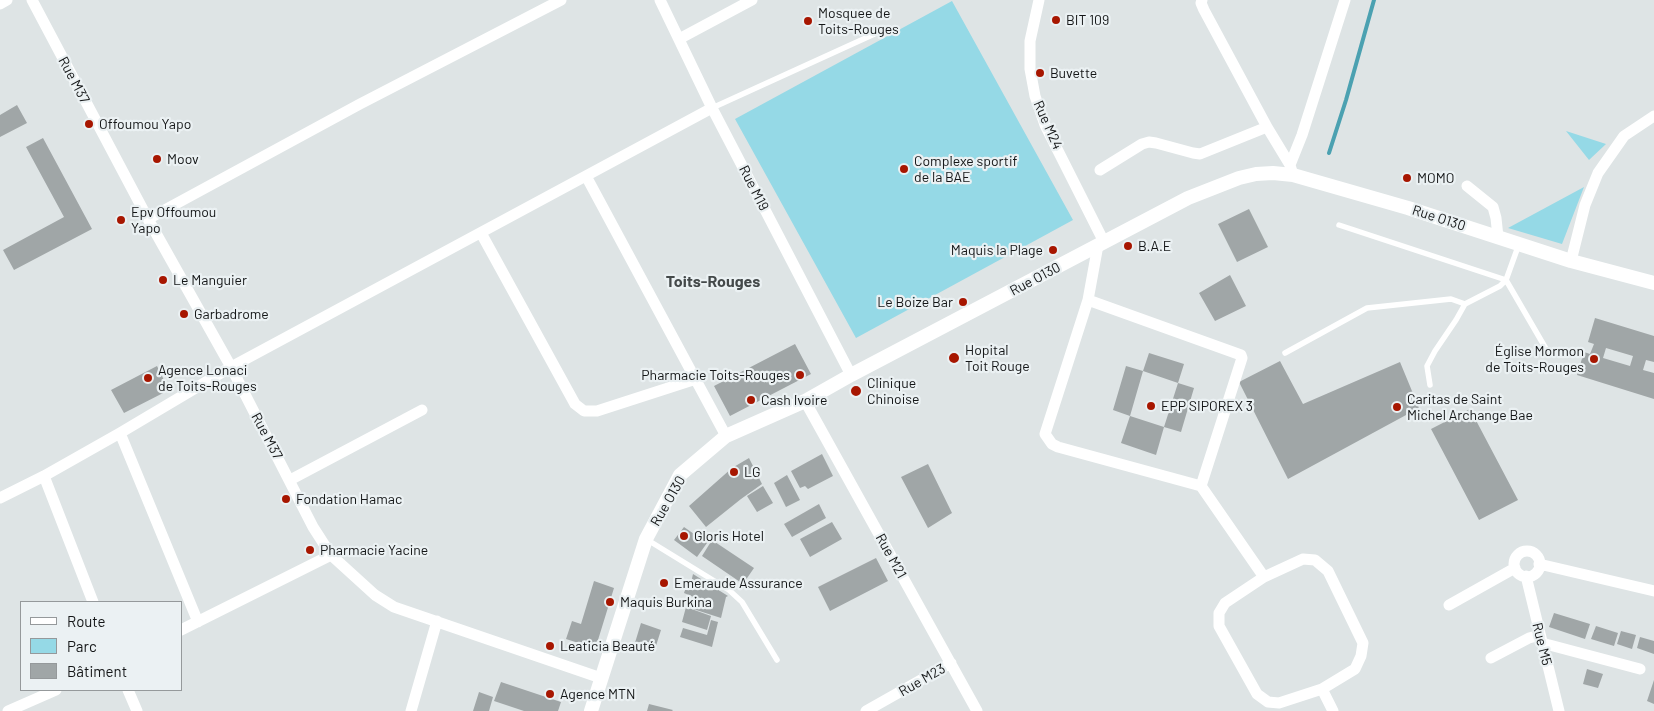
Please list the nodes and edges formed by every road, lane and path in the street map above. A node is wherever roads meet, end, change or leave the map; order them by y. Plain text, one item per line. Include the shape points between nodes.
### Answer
1 (7, 0) edge
2 (32, 0) edge
3 (561, 0) edge
4 (660, 0) edge
5 (752, 0) edge
6 (1039, 0) edge
7 (1202, 0) edge
8 (1345, 0) edge
9 (0, 4) edge
10 (881, 31) dead end
11 (679, 39) junction
12 (712, 108) junction
13 (1654, 116) edge
14 (1267, 127) junction
15 (1100, 170) dead end
16 (1291, 170) junction
17 (586, 176) junction
18 (1467, 186) dead end
19 (148, 219) junction
20 (1339, 225) dead end
21 (481, 233) junction
22 (1498, 237) junction
23 (1101, 244) junction
24 (1519, 244) junction
25 (1571, 261) junction
26 (1506, 280) junction
27 (1654, 283) edge
28 (1088, 300) junction
29 (1465, 304) junction
30 (1285, 353) dead end
31 (1549, 354) dead end
32 (230, 367) junction
33 (851, 375) junction
34 (696, 379) junction
35 (1430, 385) dead end
36 (805, 401) junction
37 (422, 410) dead end
38 (120, 433) junction
39 (726, 436) junction
40 (44, 476) junction
41 (290, 480) junction
42 (1201, 486) junction
43 (0, 498) edge
44 (646, 539) junction
45 (331, 555) junction
46 (1540, 564) junction
47 (1515, 568) junction
48 (1526, 576) junction
49 (1264, 577) junction
50 (1654, 590) edge
51 (93, 601) edge
52 (1449, 605) dead end
53 (437, 621) junction
54 (198, 622) junction
55 (182, 630) edge
56 (1541, 639) junction
57 (1491, 658) dead end
58 (778, 660) dead end
59 (951, 663) junction
60 (1640, 669) dead end
61 (601, 678) junction
62 (1322, 689) junction
63 (54, 691) edge
64 (128, 691) edge
65 (8, 711) edge
66 (137, 711) edge
67 (411, 711) edge
68 (591, 711) edge
69 (866, 711) edge
70 (977, 711) edge
71 (1333, 711) edge
72 (1559, 711) edge

1 - 9 street
2 - 19 street, Rue M37
3 - 19 street
4 - 11 street, Rue M19
5 - 11 street
6 - 23 street, Rue M24 via 1030,41 1030,69 1035,96 1045,125
7 - 14 street via 1204,10
8 - 16 street
10 - 12 lane
11 - 12 street, Rue M19
12 - 17 street
12 - 33 street, Rue M19
13 - 25 street via 1624,136 1598,173 1585,205
14 - 15 street via 1200,154 1149,142
14 - 16 street
16 - 22 street, Rue O130
16 - 23 street, Rue O130 via 1239,178 1188,198
17 - 21 street
17 - 34 street
18 - 22 street via 1493,207
19 - 32 street, Rue M37
20 - 26 lane
21 - 32 street
21 - 34 street via 576,404 584,411 597,411
22 - 24 street, Rue O130
23 - 28 street
23 - 33 street, Rue O130
24 - 25 street, Rue O130
24 - 26 lane
25 - 27 street, Rue O130
26 - 29 lane
26 - 31 lane
28 - 42 street via 1241,355
28 - 42 street via 1045,434 1058,447
29 - 30 lane via 1451,299 1367,308
29 - 35 lane via 1427,366
32 - 38 street
32 - 41 street, Rue M37
33 - 36 street, Rue O130
34 - 39 street
36 - 39 street, Rue O130
36 - 59 street, Rue M21
37 - 41 street
38 - 40 street
38 - 54 street
39 - 44 street, Rue O130 via 680,475
40 - 43 street
40 - 51 street
41 - 45 street, Rue M37
42 - 49 street
44 - 58 lane via 742,602
44 - 61 street, Rue O130
45 - 53 street, Rue M37 via 375,595 394,607
45 - 54 street
46 - 47 street via 1536,555 1527,551 1518,554
46 - 48 street via 1536,573
46 - 50 street
47 - 48 street
47 - 52 street
48 - 56 street, Rue M5
49 - 62 street via 1303,559 1315,560 1328,571 1363,643 1355,668
49 - 62 street via 1225,603 1219,613 1219,626 1257,694 1268,702 1279,703
53 - 61 street, Rue M37
53 - 67 street
54 - 55 street
56 - 57 street via 1528,638
56 - 60 street
56 - 72 street, Rue M5
59 - 69 street, Rue M23
59 - 70 street, Rue M21
61 - 68 street, Rue O130
62 - 71 street
63 - 65 street
64 - 66 street

